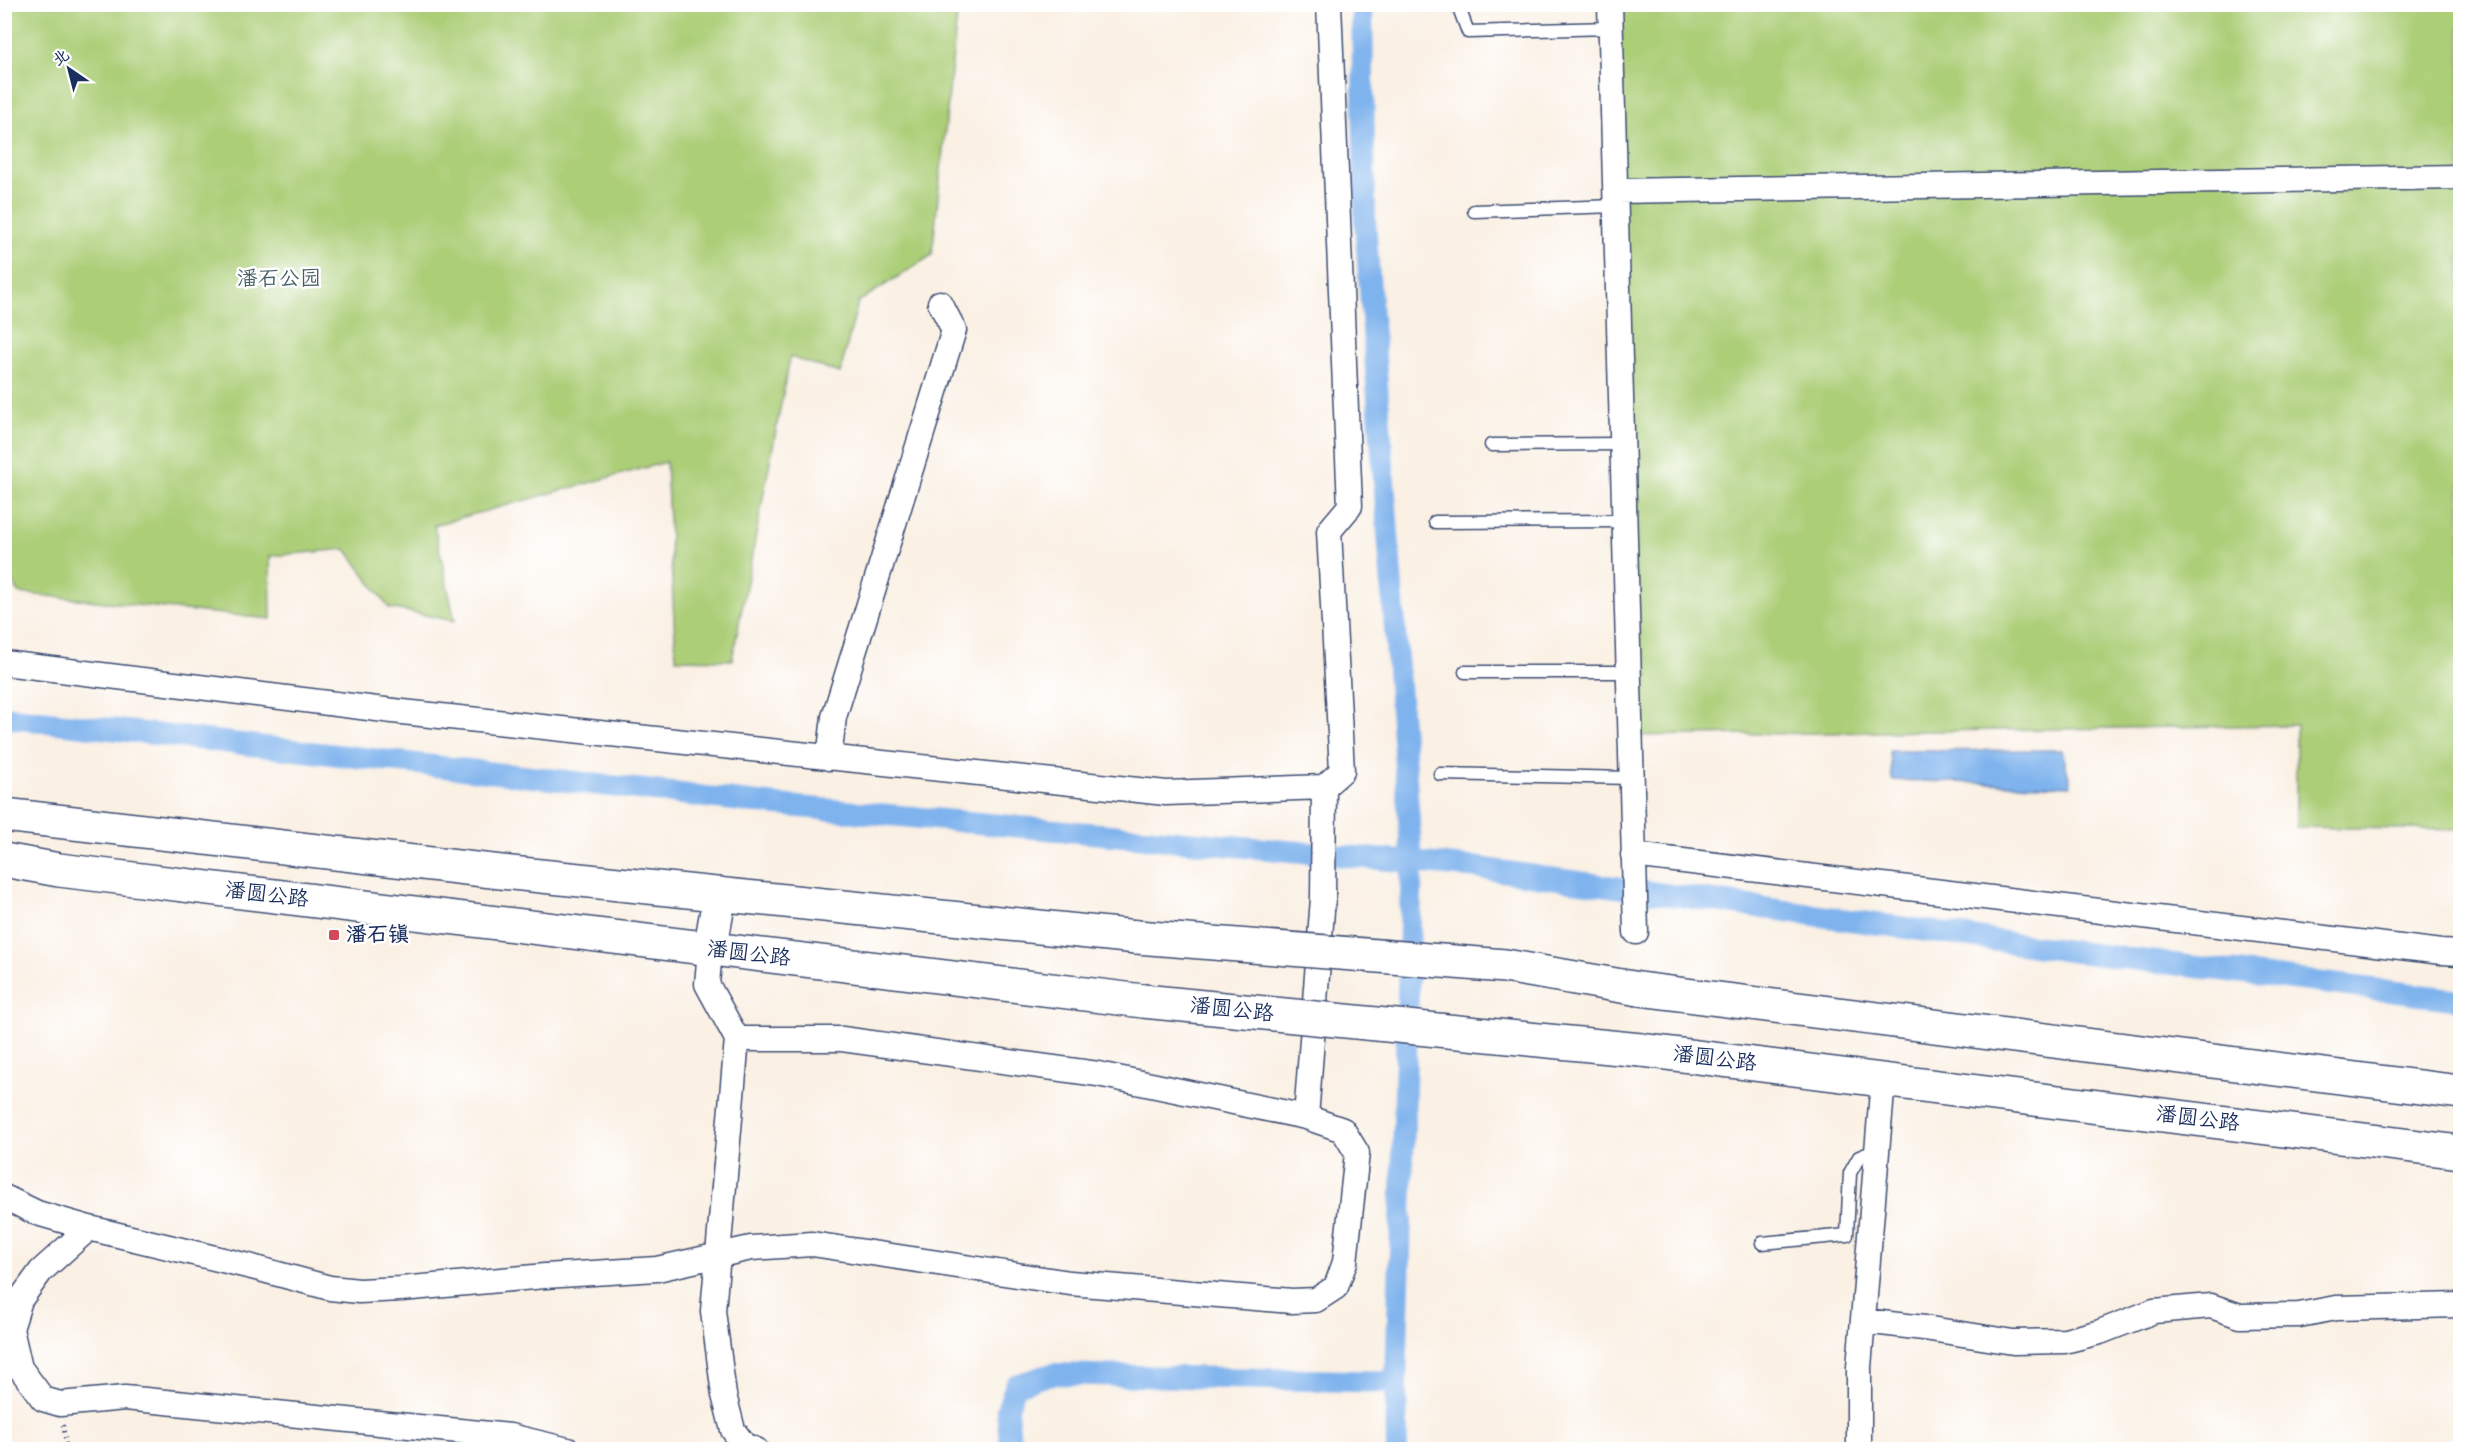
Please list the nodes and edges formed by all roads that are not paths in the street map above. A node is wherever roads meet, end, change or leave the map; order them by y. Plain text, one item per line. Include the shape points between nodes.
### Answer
1 (1329, 4) edge
2 (1459, 8) dead end
3 (1610, 16) edge
4 (2460, 177) edge
5 (1616, 199) junction
6 (1473, 211) dead end
7 (940, 303) dead end
8 (1622, 444) junction
9 (1491, 446) dead end
10 (1624, 520) junction
11 (1435, 522) dead end
12 (4, 663) edge
13 (1465, 672) dead end
14 (1628, 672) junction
15 (829, 758) junction
16 (1440, 774) dead end
17 (1631, 778) junction
18 (1324, 796) junction
19 (4, 815) edge
20 (4, 860) edge
21 (1633, 861) junction
22 (720, 894) junction
23 (1636, 932) dead end
24 (710, 950) junction
25 (2460, 952) edge
26 (737, 1039) junction
27 (1883, 1080) junction
28 (2460, 1092) edge
29 (1306, 1117) junction
30 (1876, 1150) junction
31 (2460, 1152) edge
32 (4, 1197) edge
33 (89, 1228) junction
34 (1762, 1243) dead end
35 (717, 1254) junction
36 (2460, 1305) edge
37 (1864, 1321) junction
38 (746, 1448) edge
39 (568, 1449) edge
40 (1859, 1449) edge

1 - 18 street via 1350,506 1329,531 1342,771
2 - 3 lane via 1468,32
3 - 5 street
4 - 5 street
5 - 6 lane
5 - 8 street
7 - 15 street via 954,330 834,717
8 - 9 lane
8 - 10 street
10 - 11 lane
10 - 14 street
12 - 15 street via 393,711
13 - 14 lane
14 - 17 street
15 - 18 street via 1166,793
16 - 17 lane
17 - 21 street
18 - 29 street via 1323,898
19 - 22 main road
20 - 24 main road, 潘圆公路
21 - 23 street
21 - 25 street
22 - 24 main road
22 - 28 main road, bridge via 1137,937 1505,966 1639,989
24 - 26 street via 707,984
24 - 27 main road, 潘圆公路, bridge via 1143,1001 1641,1050
26 - 29 street via 866,1042 1098,1074
26 - 35 street
27 - 30 street
27 - 31 main road, 潘圆公路
29 - 35 street via 1343,1130 1357,1153 1345,1262 1336,1287 1316,1300 1070,1283 812,1244
30 - 34 lane via 1859,1157 1850,1173 1847,1235
30 - 37 street
32 - 33 street via 37,1213
33 - 35 street via 330,1288 359,1291 657,1269
33 - 39 street via 41,1270 20,1300 11,1329 20,1368 44,1399 60,1404 125,1398 510,1436
35 - 38 street via 713,1311 724,1395 733,1430
36 - 37 street via 2336,1308 2299,1315 2240,1316 2211,1306 2154,1311 2065,1341 2013,1342
37 - 40 street via 1859,1367

